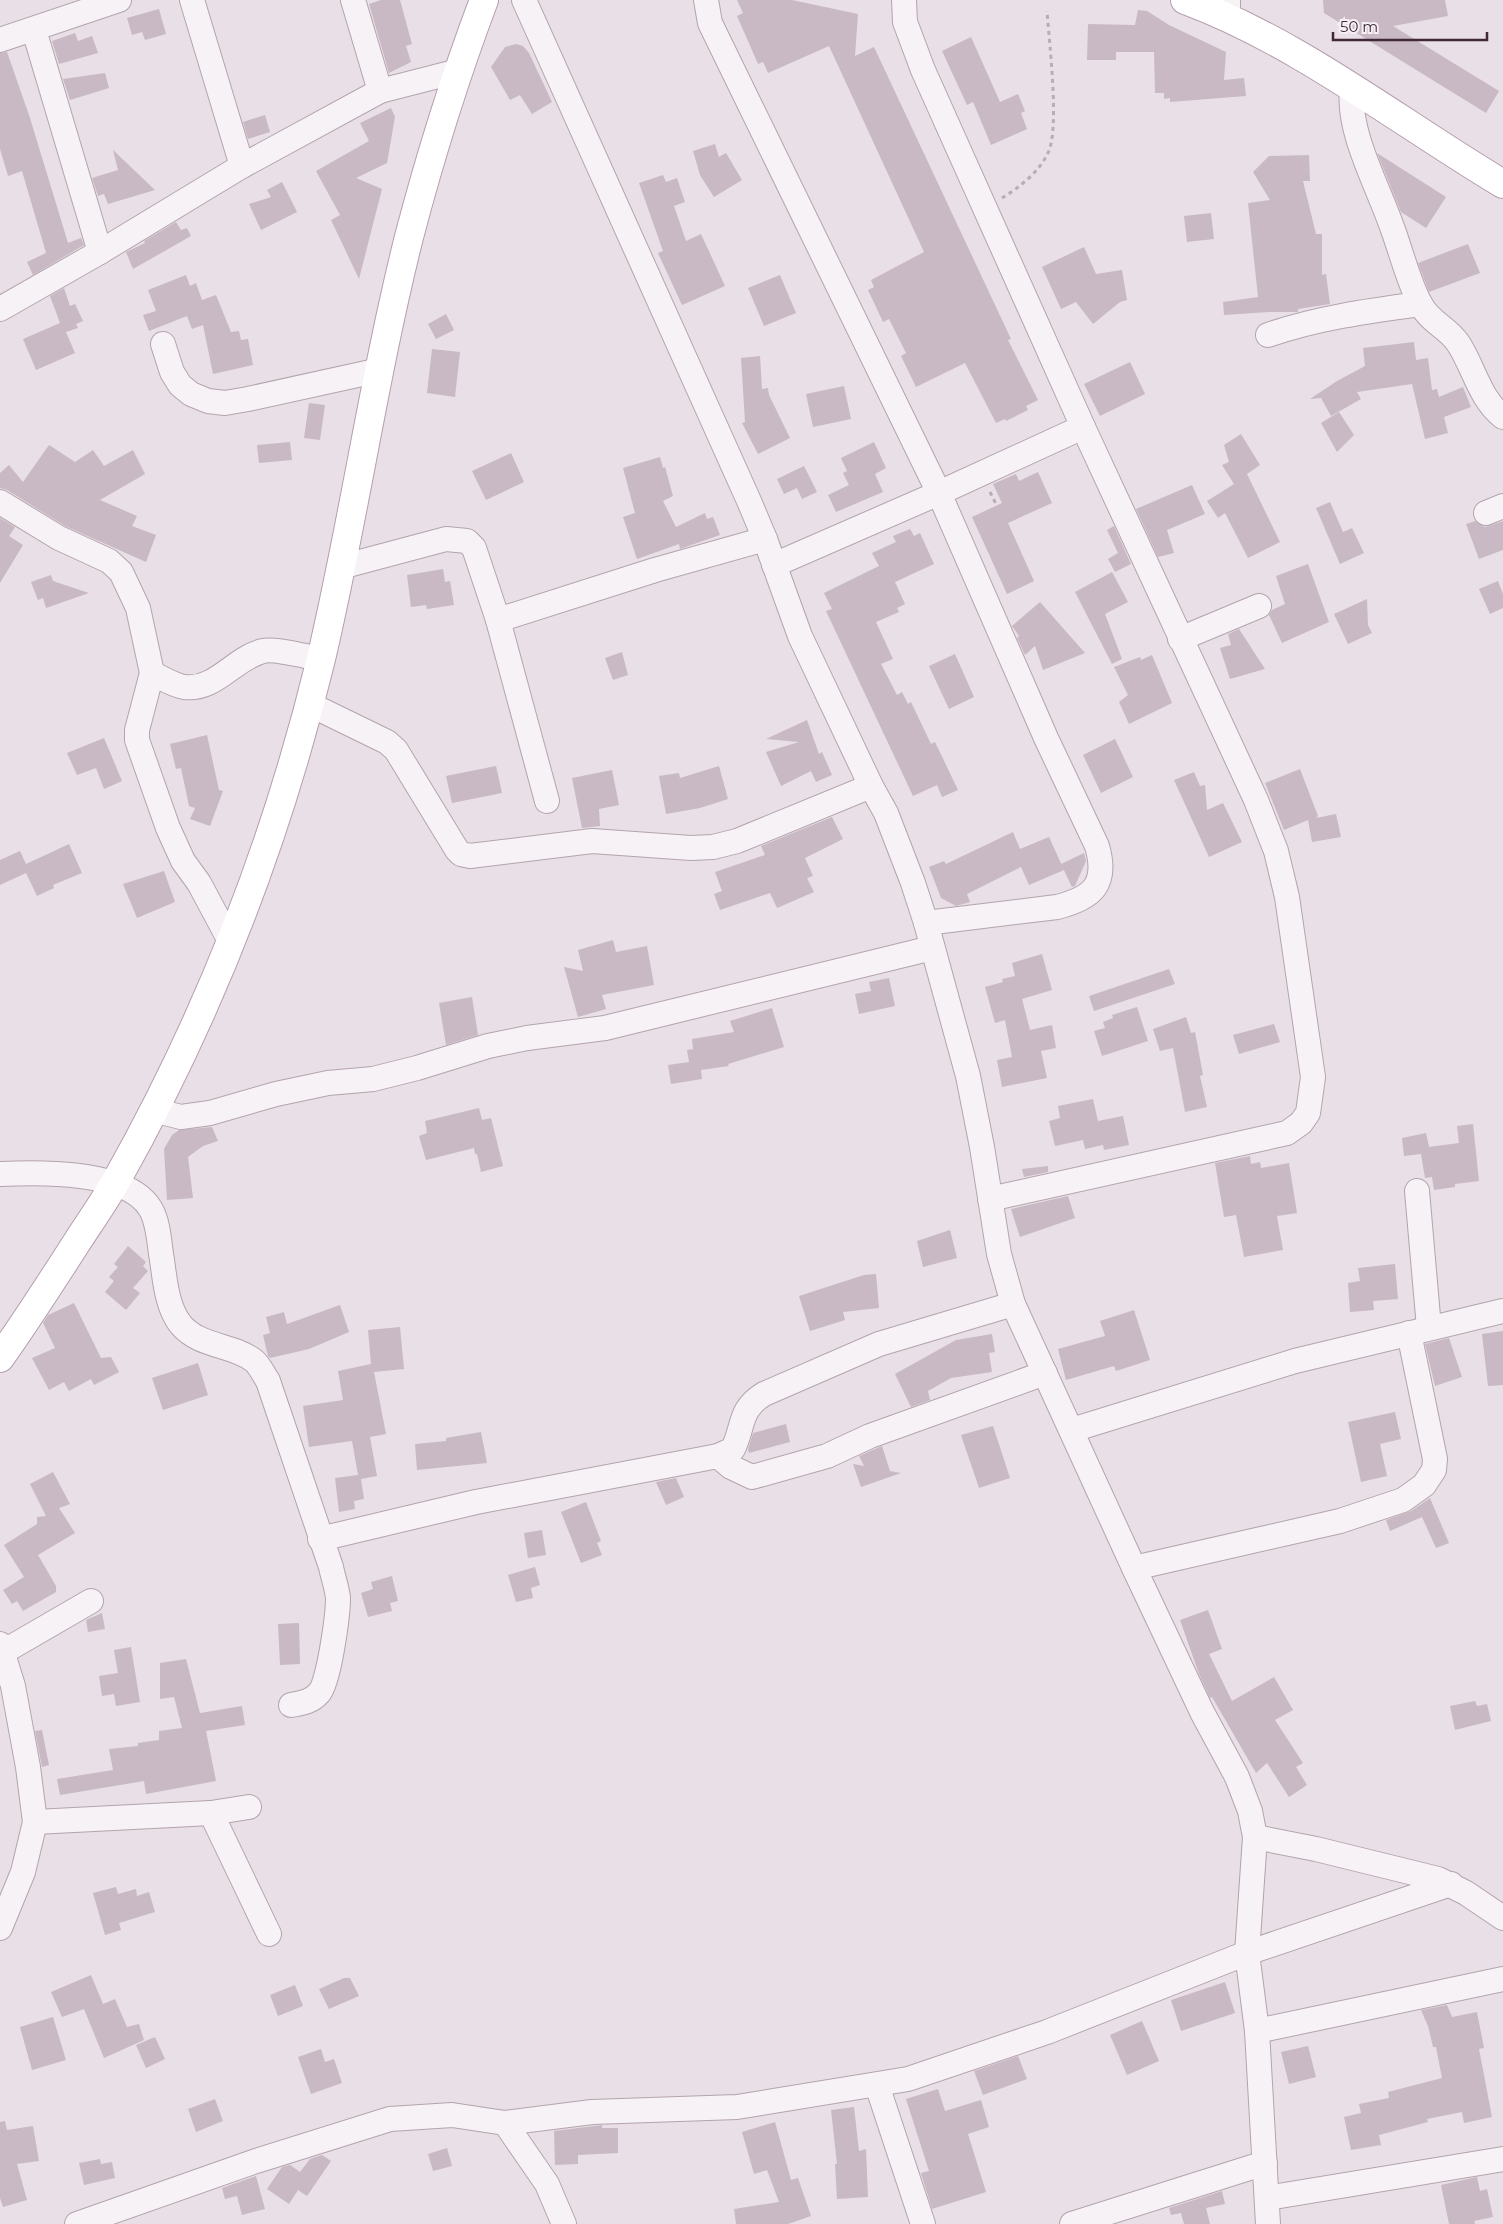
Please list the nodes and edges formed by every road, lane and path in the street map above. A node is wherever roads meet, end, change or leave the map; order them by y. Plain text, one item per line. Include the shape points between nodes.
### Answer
1 (119, 0) edge
2 (192, 0) edge
3 (353, 0) edge
4 (524, 0) edge
5 (706, 0) edge
6 (904, 0) edge
7 (1185, 0) edge
8 (484, 2) edge
9 (90, 4) edge
10 (1228, 9) edge
11 (1047, 11) dead end
12 (34, 30) junction
13 (0, 40) edge
14 (458, 71) junction
15 (1352, 89) junction
16 (380, 91) junction
17 (242, 166) junction
18 (1503, 184) edge
19 (984, 208) junction
20 (100, 252) junction
21 (1420, 304) junction
22 (0, 309) edge
23 (1268, 335) dead end
24 (163, 344) dead end
25 (380, 370) junction
26 (1503, 417) edge
27 (1082, 427) junction
28 (939, 493) junction
29 (0, 503) edge
30 (765, 540) junction
31 (774, 565) junction
32 (342, 566) junction
33 (1259, 606) dead end
34 (498, 620) junction
35 (1180, 639) junction
36 (321, 659) junction
37 (152, 673) junction
38 (309, 704) junction
39 (871, 786) junction
40 (547, 801) dead end
41 (926, 923) junction
42 (231, 943) junction
43 (932, 948) junction
44 (153, 1110) junction
45 (0, 1174) edge
46 (116, 1182) junction
47 (1417, 1191) dead end
48 (990, 1199) junction
49 (1013, 1304) junction
50 (1503, 1311) edge
51 (1419, 1331) junction
52 (0, 1358) edge
53 (1045, 1373) junction
54 (1072, 1430) junction
55 (718, 1456) junction
56 (320, 1538) junction
57 (1134, 1568) junction
58 (92, 1601) dead end
59 (2, 1648) edge
60 (291, 1705) dead end
61 (249, 1807) dead end
62 (211, 1813) junction
63 (35, 1822) junction
64 (1255, 1837) junction
65 (1451, 1884) junction
66 (1499, 1911) edge
67 (0, 1928) edge
68 (269, 1934) dead end
69 (1247, 1953) junction
70 (1503, 1978) edge
71 (1257, 2030) junction
72 (878, 2085) junction
73 (505, 2123) junction
74 (1503, 2160) edge
75 (1265, 2163) junction
76 (1267, 2198) junction
77 (77, 2224) edge
78 (564, 2224) edge
79 (924, 2224) edge
80 (1072, 2224) edge
81 (1268, 2224) edge

1 - 9 street
2 - 17 street
3 - 16 street
4 - 30 street
5 - 28 street via 710,23 744,96
6 - 19 street via 905,22 923,70
7 - 10 main road
8 - 14 main road
9 - 12 street
10 - 15 main road via 1255,30
11 - 19 path via 1054,116 1049,151 1036,171 1009,194
12 - 13 street
12 - 20 street
14 - 16 street
14 - 25 main road via 410,237
15 - 18 main road
15 - 21 street via 1354,122 1366,161
16 - 17 street
17 - 20 street
19 - 27 street
20 - 22 street
21 - 23 street via 1336,316
21 - 26 street via 1429,318 1457,342 1489,403
24 - 25 street via 180,385 208,401 248,399
25 - 32 main road
27 - 28 street
27 - 35 street
28 - 31 street
28 - 41 street via 1097,846 1102,874 1085,896 1064,905
29 - 37 street via 58,538 109,561 121,572 138,608
30 - 31 street
30 - 34 street via 656,570
31 - 39 street via 800,636
32 - 34 street via 446,539 467,541 474,548
32 - 36 main road
33 - 35 street
34 - 40 street
35 - 48 street via 1256,800 1276,851 1287,897 1313,1077 1308,1113 1287,1133 1266,1139
36 - 37 street via 262,651 204,685 184,687
36 - 38 main road
37 - 42 street via 137,740 183,861 199,883
38 - 39 street via 387,742 396,750 457,850 470,856 592,841 713,847 737,841
38 - 42 main road via 279,808
39 - 41 street via 899,843
41 - 43 street
42 - 44 main road
43 - 44 street via 605,1028 488,1046 373,1079 328,1083 210,1113 181,1117
43 - 48 street via 968,1076
44 - 46 main road
45 - 46 street via 48,1172
46 - 52 main road
46 - 56 street via 138,1195 151,1208 166,1285 181,1324 195,1337 254,1360 268,1381
47 - 51 street
48 - 49 street via 999,1254
49 - 53 street
49 - 55 street via 879,1344 764,1394 743,1415 733,1449
50 - 51 street
51 - 54 street via 1295,1361
51 - 57 street via 1435,1459 1434,1470 1424,1485 1402,1500 1340,1521
53 - 54 street
53 - 55 street via 870,1436 827,1456 752,1477 731,1467
54 - 57 street
55 - 56 street via 476,1502
56 - 60 street via 338,1596 337,1620 321,1692 309,1702
57 - 64 street via 1202,1712 1237,1777 1250,1811
58 - 59 street
59 - 63 street via 13,1686
61 - 62 street
62 - 63 street
62 - 68 street
63 - 67 street via 23,1872
64 - 65 street via 1377,1863
64 - 69 street
65 - 66 street
65 - 69 street
69 - 71 street
69 - 72 street via 1047,2032 908,2079
70 - 71 street
71 - 75 street
72 - 73 street via 737,2107 592,2112
72 - 79 street
73 - 77 street via 452,2115 390,2119 256,2161
73 - 78 street via 547,2184
74 - 76 street
75 - 76 street
75 - 80 street
76 - 81 street

